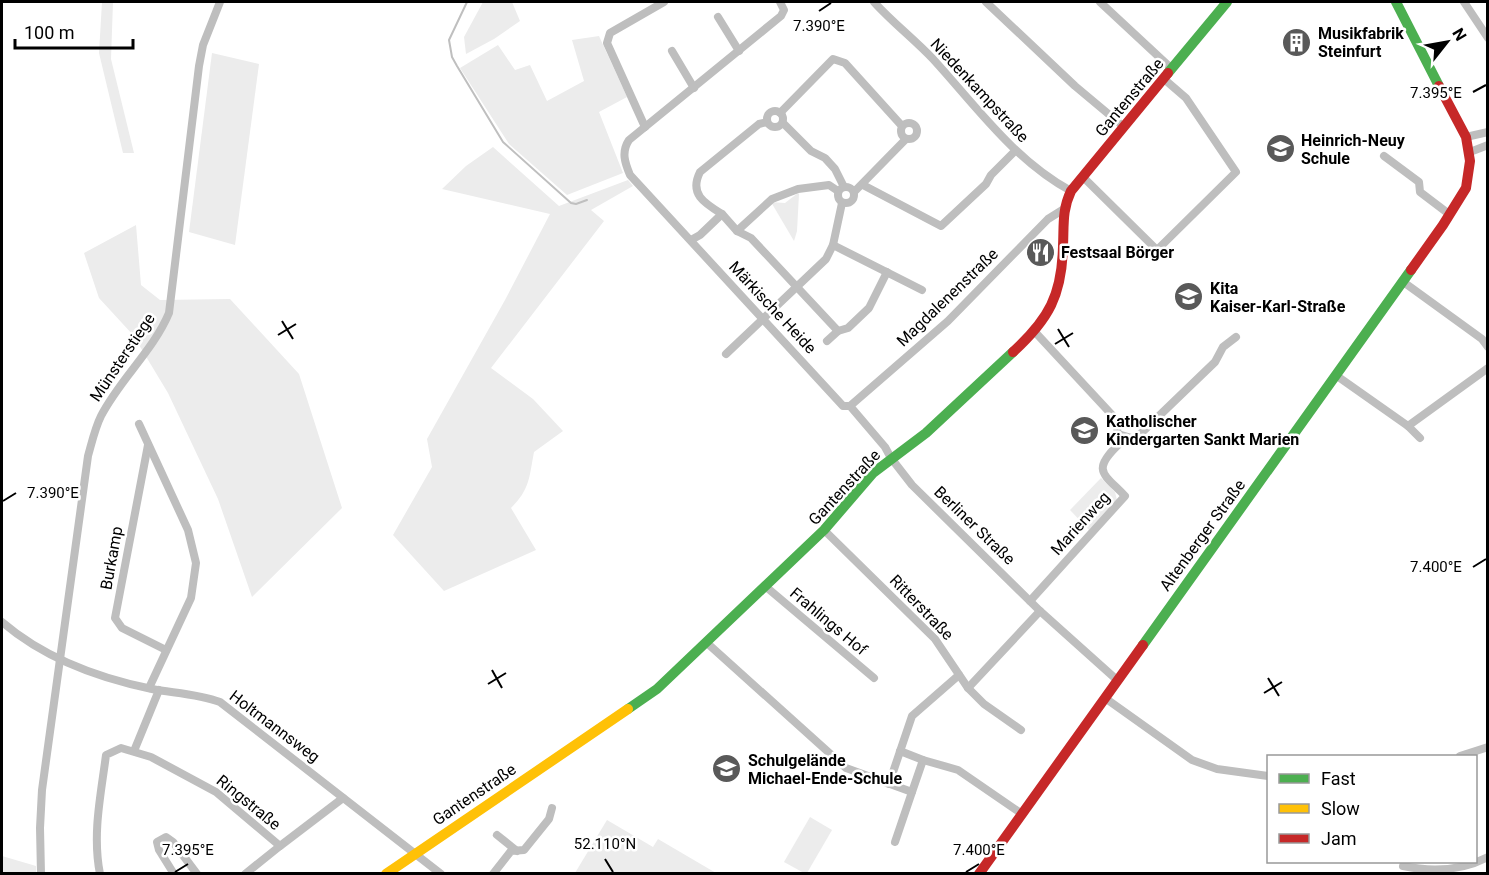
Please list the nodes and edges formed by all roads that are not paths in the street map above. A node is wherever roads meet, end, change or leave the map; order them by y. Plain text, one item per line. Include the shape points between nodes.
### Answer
1 (220, 2) edge
2 (664, 2) edge
3 (780, 2) edge
4 (874, 2) edge
5 (986, 2) edge
6 (1100, 2) edge
7 (1227, 2) edge
8 (1396, 2) edge
9 (1464, 2) edge
10 (718, 16) dead end
11 (1488, 38) edge
12 (672, 51) dead end
13 (739, 51) junction
14 (1172, 69) junction
15 (1164, 79) junction
16 (694, 88) junction
17 (780, 113) junction
18 (767, 122) junction
19 (783, 123) junction
20 (902, 126) junction
21 (645, 127) junction
22 (1124, 127) junction
23 (1488, 132) edge
24 (1466, 137) junction
25 (906, 139) junction
26 (1488, 145) edge
27 (1015, 151) junction
28 (1470, 152) junction
29 (1384, 156) dead end
30 (1083, 177) junction
31 (863, 185) junction
32 (841, 189) junction
33 (1071, 191) junction
34 (854, 192) junction
35 (842, 203) junction
36 (1064, 209) junction
37 (722, 214) junction
38 (1449, 214) junction
39 (737, 231) junction
40 (690, 240) junction
41 (833, 245) junction
42 (887, 272) junction
43 (1402, 281) junction
44 (797, 286) junction
45 (922, 290) dead end
46 (764, 319) junction
47 (838, 331) junction
48 (1035, 332) junction
49 (1236, 337) dead end
50 (827, 341) dead end
51 (1488, 347) edge
52 (726, 354) dead end
53 (1488, 368) edge
54 (1336, 376) junction
55 (850, 406) junction
56 (139, 424) dead end
57 (1408, 426) junction
58 (1118, 434) junction
59 (1420, 438) dead end
60 (148, 444) junction
61 (891, 458) junction
62 (824, 530) junction
63 (765, 586) junction
64 (1030, 601) junction
65 (1040, 611) junction
66 (2, 622) edge
67 (707, 643) junction
68 (166, 650) junction
69 (60, 660) junction
70 (959, 675) junction
71 (874, 678) dead end
72 (1117, 680) junction
73 (149, 688) junction
74 (968, 688) junction
75 (159, 690) junction
76 (1105, 698) junction
77 (1021, 730) dead end
78 (1488, 747) edge
79 (134, 751) junction
80 (900, 752) junction
81 (1463, 755) edge
82 (923, 760) junction
83 (1267, 776) edge
84 (889, 783) junction
85 (912, 792) junction
86 (344, 798) junction
87 (552, 808) dead end
88 (1022, 813) junction
89 (497, 834) dead end
90 (895, 842) dead end
91 (280, 846) junction
92 (517, 851) junction
93 (415, 853) junction
94 (1471, 863) edge
95 (1402, 867) edge
96 (41, 873) edge
97 (100, 873) edge
98 (174, 873) edge
99 (197, 873) edge
100 (245, 873) edge
101 (386, 873) edge
102 (441, 873) edge
103 (493, 873) edge
104 (979, 873) edge

1 - 69 street, Münsterstiege via 199,66 169,313 95,431 88,456
2 - 21 street via 610,33 607,43
3 - 13 street via 784,10 781,16
4 - 27 street, Niedenkampstraße via 931,57
5 - 22 street
6 - 14 street
7 - 14 street, Gantenstraße
8 - 24 street, Altenberger Straße
9 - 11 street
10 - 13 street
12 - 16 street
13 - 16 street
14 - 15 street, Gantenstraße
15 - 22 street, Gantenstraße
15 - 30 street via 1186,98 1236,172 1156,250
16 - 21 street
17 - 18 street via 772,111
17 - 19 street
17 - 20 street via 834,59 845,63
18 - 19 street via 778,128
18 - 37 street via 759,124 700,172 695,182 697,193
19 - 32 street via 811,151 836,168
20 - 25 street via 901,135
20 - 25 street via 913,123 917,128 917,135
21 - 40 street, Märkische Heide via 625,147 626,165 630,175
22 - 30 street, Gantenstraße
23 - 24 street
24 - 28 street, Altenberger Straße
25 - 31 street
26 - 28 street
27 - 31 street via 941,226
27 - 33 street, Niedenkampstraße
28 - 38 street, Altenberger Straße via 1466,188
29 - 38 street via 1419,182 1420,192
30 - 33 street, Gantenstraße
31 - 34 street
32 - 34 street via 850,187
32 - 35 street via 838,197
32 - 39 street via 798,189 772,199
33 - 36 street, Gantenstraße
34 - 35 street via 854,199
35 - 41 street
36 - 48 street, Gantenstraße via 1059,281 1051,309
36 - 55 street, Magdalenenstraße via 1048,219 948,321
37 - 39 street
37 - 40 street
38 - 43 street, Altenberger Straße
39 - 44 street via 751,238
40 - 46 street, Märkische Heide
41 - 42 street
41 - 44 street via 826,259
42 - 45 street
42 - 47 street via 869,308 848,328
43 - 51 street
43 - 54 street, Altenberger Straße
44 - 46 street
44 - 47 street
46 - 52 street
46 - 55 street, Märkische Heide via 843,406
47 - 50 street
48 - 58 street via 1113,416
48 - 61 street, Gantenstraße via 926,433
49 - 58 street via 1135,439
53 - 57 street
54 - 57 street
54 - 72 street, Altenberger Straße
55 - 61 street, Märkische Heide
56 - 60 street
57 - 59 street
58 - 64 street, Marienweg via 1118,445 1102,466 1103,473 1125,496
60 - 68 street via 188,530 196,563 191,598
60 - 68 street, Burkamp via 115,618 122,628
61 - 62 street, Gantenstraße
61 - 64 street, Berliner Straße via 912,485
62 - 63 street, Gantenstraße
62 - 70 street, Ritterstraße via 936,639
63 - 67 street, Gantenstraße
63 - 71 street, Frahlings Hof
64 - 65 street, Berliner Straße
65 - 72 street, Berliner Straße
65 - 74 street
66 - 69 street, Holtmannsweg
67 - 84 street via 839,761 854,772
67 - 93 street, Gantenstraße via 644,700
68 - 73 street
69 - 73 street, Holtmannsweg via 113,680
69 - 96 street, Münsterstiege via 42,790
70 - 74 street, Ritterstraße
70 - 80 street via 912,716
72 - 76 street, Altenberger Straße
73 - 75 street, Holtmannsweg
74 - 77 street, Ritterstraße
75 - 79 street
75 - 86 street, Holtmannsweg via 220,702
76 - 83 street via 1192,760 1218,769
76 - 88 street, Altenberger Straße
78 - 81 street
79 - 91 street, Ringstraße via 216,792
79 - 97 street via 121,748 106,754 97,823
80 - 82 street
80 - 84 street
82 - 85 street
82 - 88 street via 958,770
84 - 85 street
85 - 90 street
86 - 91 street, Ringstraße
86 - 93 street, Holtmannsweg
87 - 92 street via 549,819 524,850
88 - 104 street, Altenberger Straße
89 - 92 street
91 - 100 street, Ringstraße
92 - 103 street via 511,851
93 - 101 street, Gantenstraße
93 - 102 street, Holtmannsweg
94 - 95 street via 1425,871
98 - 99 street via 159,850 158,842 166,837

